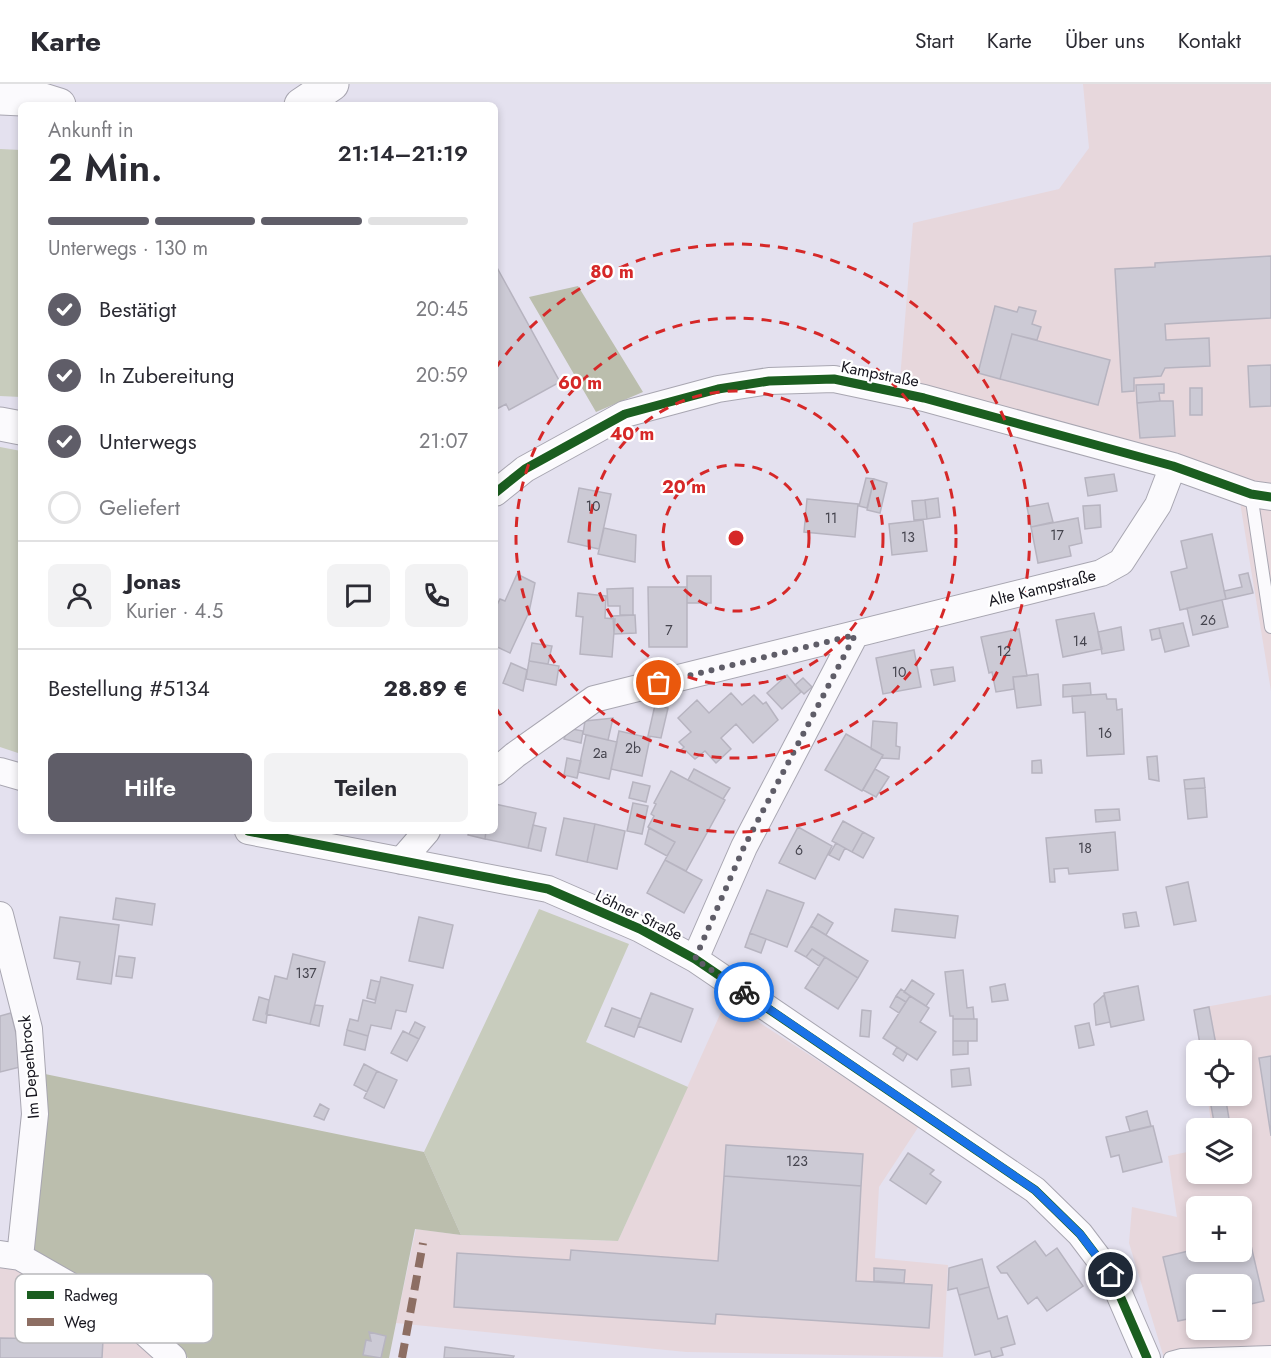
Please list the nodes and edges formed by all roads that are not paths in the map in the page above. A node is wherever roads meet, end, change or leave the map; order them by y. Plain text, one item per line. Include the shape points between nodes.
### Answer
1 (332, 84) edge
2 (0, 98) edge
3 (49, 102) edge
4 (305, 102) edge
5 (0, 424) edge
6 (18, 427) edge
7 (1173, 466) junction
8 (498, 491) edge
9 (1261, 496) edge
10 (1271, 627) edge
11 (855, 635) junction
12 (498, 769) edge
13 (0, 771) edge
14 (18, 776) edge
15 (277, 834) edge
16 (424, 834) edge
17 (306, 837) edge
18 (401, 861) junction
19 (0, 915) edge
20 (695, 959) junction
21 (10, 1256) edge
22 (44, 1274) edge
23 (156, 1343) edge
24 (1271, 1352) edge
25 (173, 1358) edge
26 (1147, 1358) edge
27 (1170, 1358) edge

1 - 4 highway
2 - 3 highway
5 - 6 highway
7 - 8 street, Kampstraße via 913,396 834,379 769,381 718,389 625,414 525,469
7 - 9 street, Kampstraße
7 - 11 street, Alte Kampstraße via 1158,505 1121,562 1101,573
9 - 10 lane
11 - 12 street, Alte Kampstraße via 594,699
11 - 20 street via 744,847
13 - 14 street
15 - 17 street, Löhner Straße
16 - 18 street
17 - 18 street, Löhner Straße
18 - 20 street, Löhner Straße via 548,889 640,928
19 - 21 street, Im Depenbrock via 29,1029 35,1114
20 - 26 street, Löhner Straße via 1035,1190 1080,1234 1111,1275
21 - 22 street, Im Depenbrock
23 - 25 street, Im Depenbrock
24 - 27 lane

